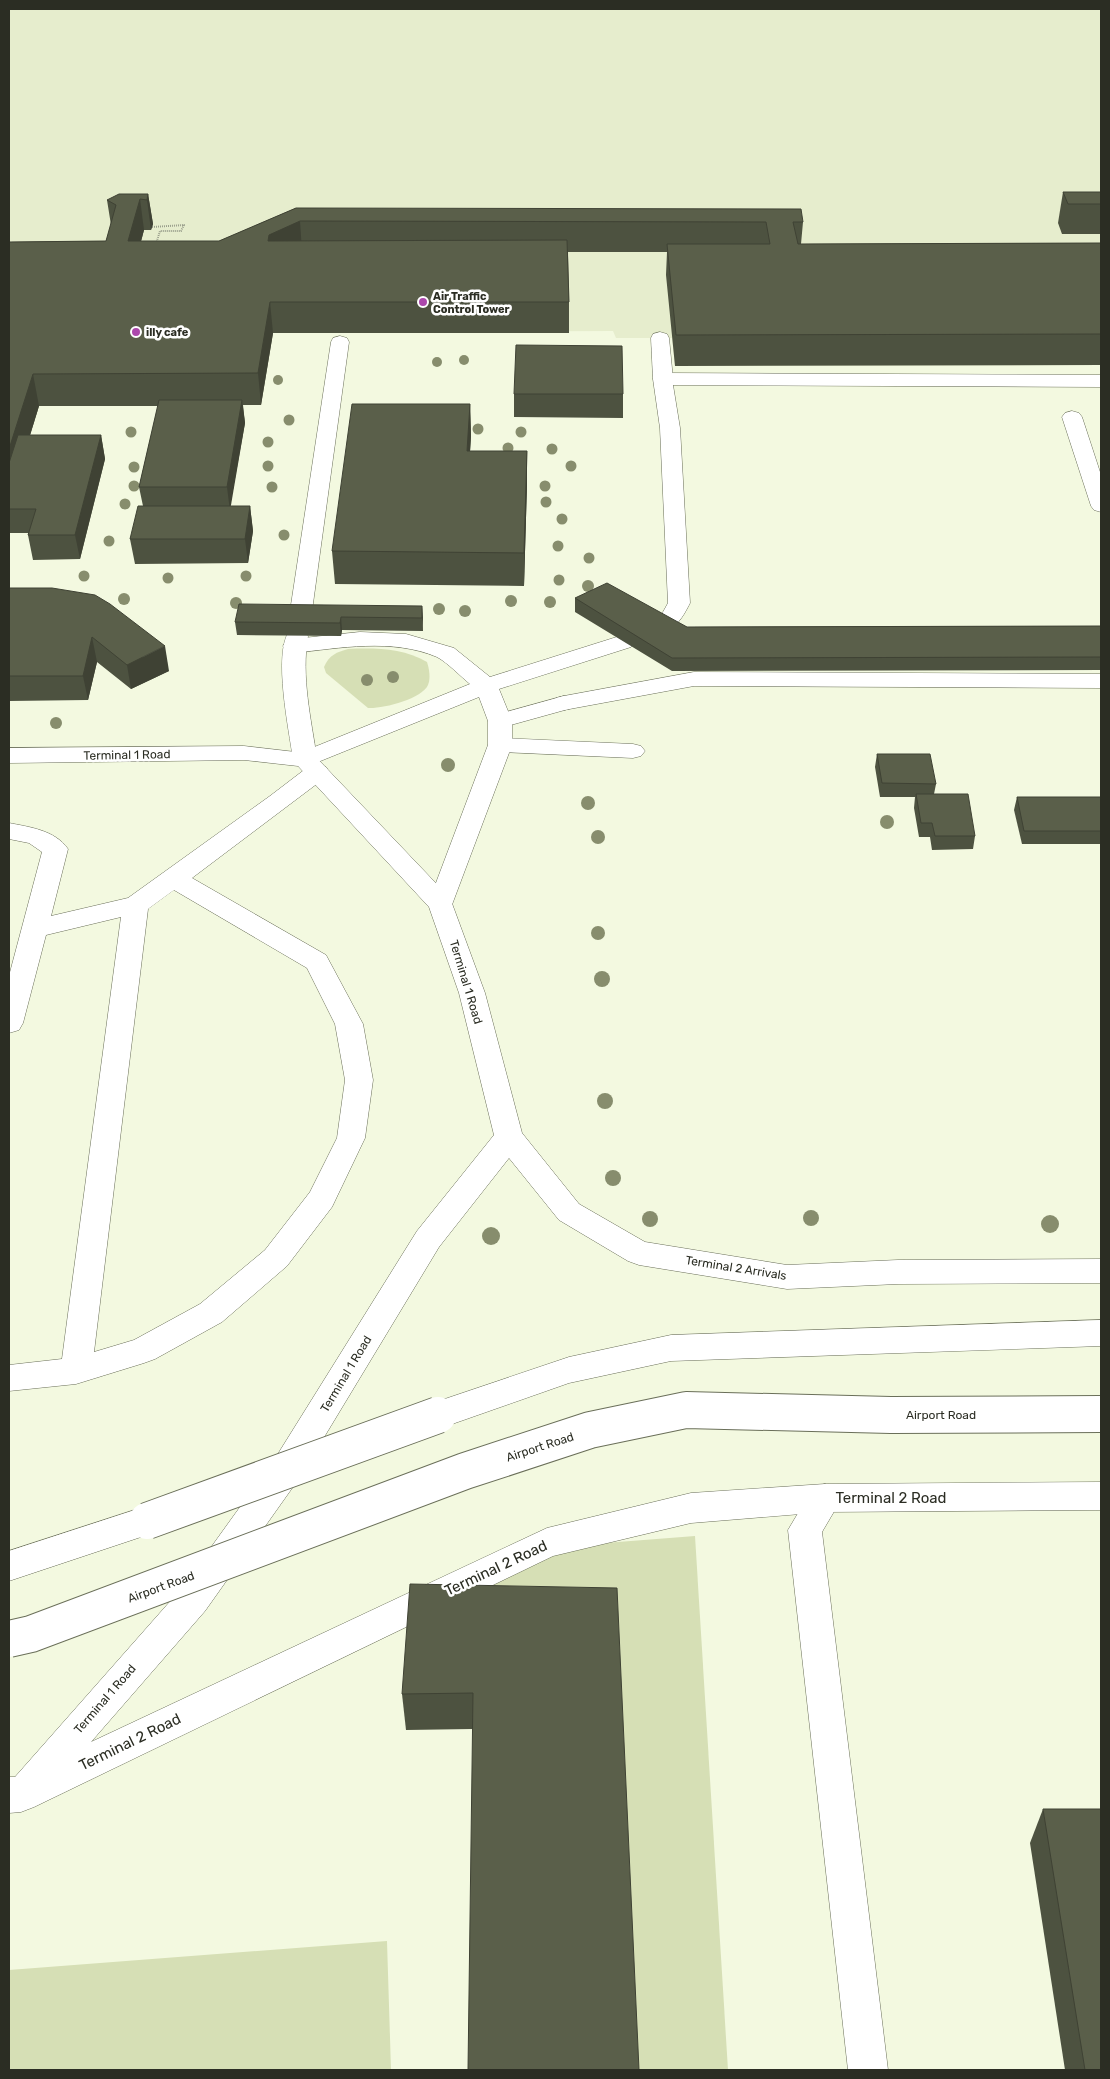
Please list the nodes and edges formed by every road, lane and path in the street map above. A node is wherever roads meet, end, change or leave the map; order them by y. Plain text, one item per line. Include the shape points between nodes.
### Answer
1 (152, 227) dead end
2 (156, 244) edge
3 (660, 338) dead end
4 (340, 342) dead end
5 (663, 379) junction
6 (1101, 381) edge
7 (1072, 417) dead end
8 (1101, 506) edge
9 (660, 626) edge
10 (297, 633) junction
11 (623, 642) edge
12 (1101, 681) edge
13 (486, 686) junction
14 (500, 721) junction
15 (500, 745) junction
16 (633, 751) dead end
17 (9, 756) edge
18 (311, 766) junction
19 (9, 831) edge
20 (172, 880) junction
21 (136, 904) junction
22 (441, 904) junction
23 (35, 930) junction
24 (9, 1023) edge
25 (509, 1137) junction
26 (1101, 1271) edge
27 (1101, 1333) edge
28 (76, 1371) junction
29 (9, 1378) edge
30 (1101, 1414) edge
31 (1101, 1496) edge
32 (825, 1498) junction
33 (9, 1566) edge
34 (9, 1639) edge
35 (15, 1794) edge
36 (868, 2070) edge

1 - 2 path via 184,225 181,231 160,231
3 - 5 street
4 - 10 street
5 - 6 street
5 - 9 street via 670,428 679,603 672,616
7 - 8 street
10 - 13 street via 406,641 446,653
10 - 18 street via 295,681
11 - 13 street
12 - 14 street via 694,680 564,703
13 - 14 street
13 - 18 street
14 - 15 street
15 - 16 street
15 - 22 street
17 - 18 street, Terminal 1 Road via 244,753
18 - 20 street via 279,802
18 - 22 street
19 - 23 street via 37,837 55,849
20 - 21 street
20 - 28 street via 209,898 317,962 349,1024 359,1080 351,1138 322,1199 276,1258 203,1317 144,1350
21 - 23 street
21 - 28 street
22 - 25 street, Terminal 1 Road via 472,992
23 - 24 street
25 - 26 street, Terminal 2 Arrivals via 569,1212 639,1253 787,1277 898,1272
25 - 35 street, Terminal 1 Road via 428,1239 288,1467 193,1600
27 - 33 street, bridge via 671,1348 569,1370
28 - 29 street
30 - 34 street, Airport Road, bridge via 891,1415 686,1410 590,1430 465,1471 153,1590
31 - 32 street, Terminal 2 Road
32 - 35 street, Terminal 2 Road via 692,1508 547,1543
32 - 36 street via 805,1530

